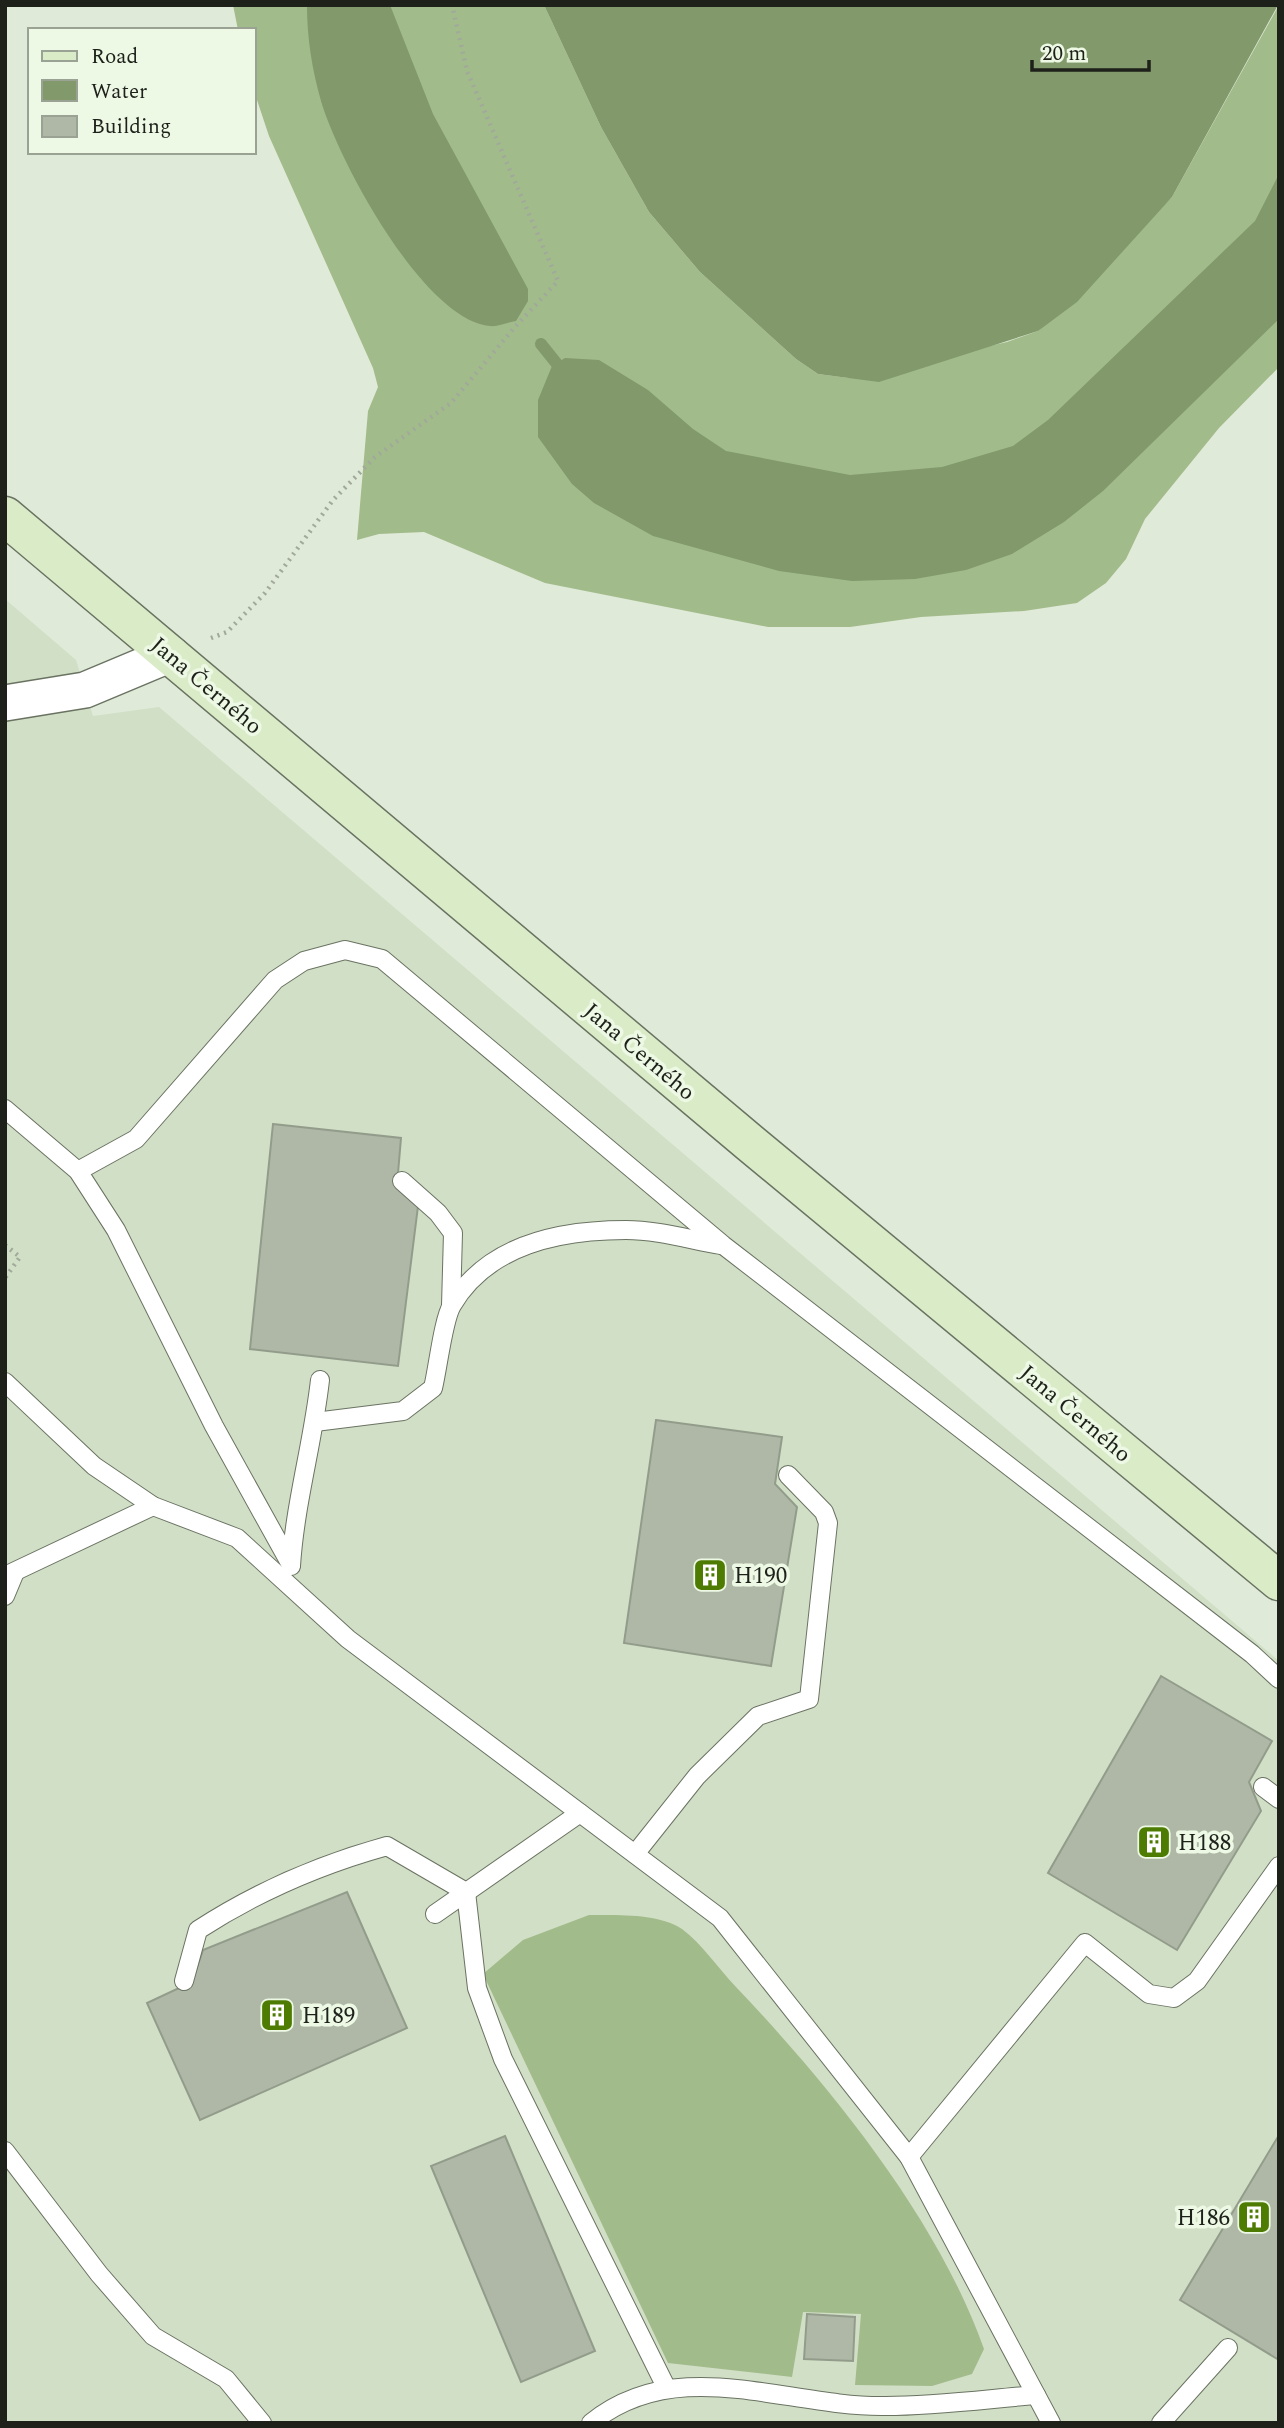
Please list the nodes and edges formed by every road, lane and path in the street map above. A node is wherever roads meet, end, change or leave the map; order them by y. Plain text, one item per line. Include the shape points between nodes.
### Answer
1 (452, 5) edge
2 (5, 516) edge
3 (171, 654) junction
4 (5, 703) edge
5 (5, 1109) edge
6 (78, 1171) junction
7 (402, 1181) dead end
8 (5, 1245) edge
9 (723, 1245) junction
10 (5, 1278) edge
11 (452, 1306) junction
12 (320, 1380) dead end
13 (5, 1382) edge
14 (315, 1422) junction
15 (788, 1475) dead end
16 (153, 1506) junction
17 (290, 1565) junction
18 (10, 1574) edge
19 (1279, 1581) edge
20 (291, 1584) junction
21 (5, 1596) edge
22 (1279, 1679) edge
23 (1263, 1787) dead end
24 (1279, 1799) edge
25 (580, 1813) junction
26 (635, 1854) junction
27 (1279, 1866) edge
28 (466, 1892) junction
29 (435, 1914) dead end
30 (184, 1981) dead end
31 (5, 2151) edge
32 (909, 2157) junction
33 (1228, 2348) dead end
34 (666, 2387) junction
35 (1036, 2395) junction
36 (262, 2423) edge
37 (591, 2423) edge
38 (1051, 2423) edge
39 (1161, 2423) edge

1 - 3 path via 467,71 558,281 451,403 375,457 333,500 265,593 227,632
2 - 3 street, Jana Černého
3 - 4 street via 85,690
3 - 19 street, Jana Černého via 750,1143
5 - 6 lane
6 - 9 lane via 136,1139 275,980 304,961 345,950 383,959
6 - 17 lane via 116,1230
7 - 11 lane via 453,1233
8 - 10 path via 20,1257
9 - 11 lane via 628,1230 547,1237 497,1258
9 - 22 lane
11 - 14 lane via 433,1388 403,1411
12 - 14 lane
13 - 16 lane via 94,1466
14 - 17 lane via 296,1506
15 - 26 lane via 824,1512 828,1523 809,1699 758,1716 697,1776
16 - 18 lane
16 - 20 lane via 237,1538
17 - 20 lane
18 - 21 lane
20 - 25 lane via 348,1639
23 - 24 lane
25 - 26 lane
25 - 28 lane
26 - 32 lane via 720,1918
27 - 32 lane via 1197,1982 1174,1998 1149,1994 1085,1943
28 - 29 lane
28 - 30 lane via 387,1846 349,1856 227,1911 198,1930
28 - 34 lane via 477,1988 503,2059
31 - 36 lane via 153,2336 226,2379
32 - 35 lane
33 - 39 lane
34 - 35 lane via 709,2386 885,2407
34 - 37 lane
35 - 38 lane

